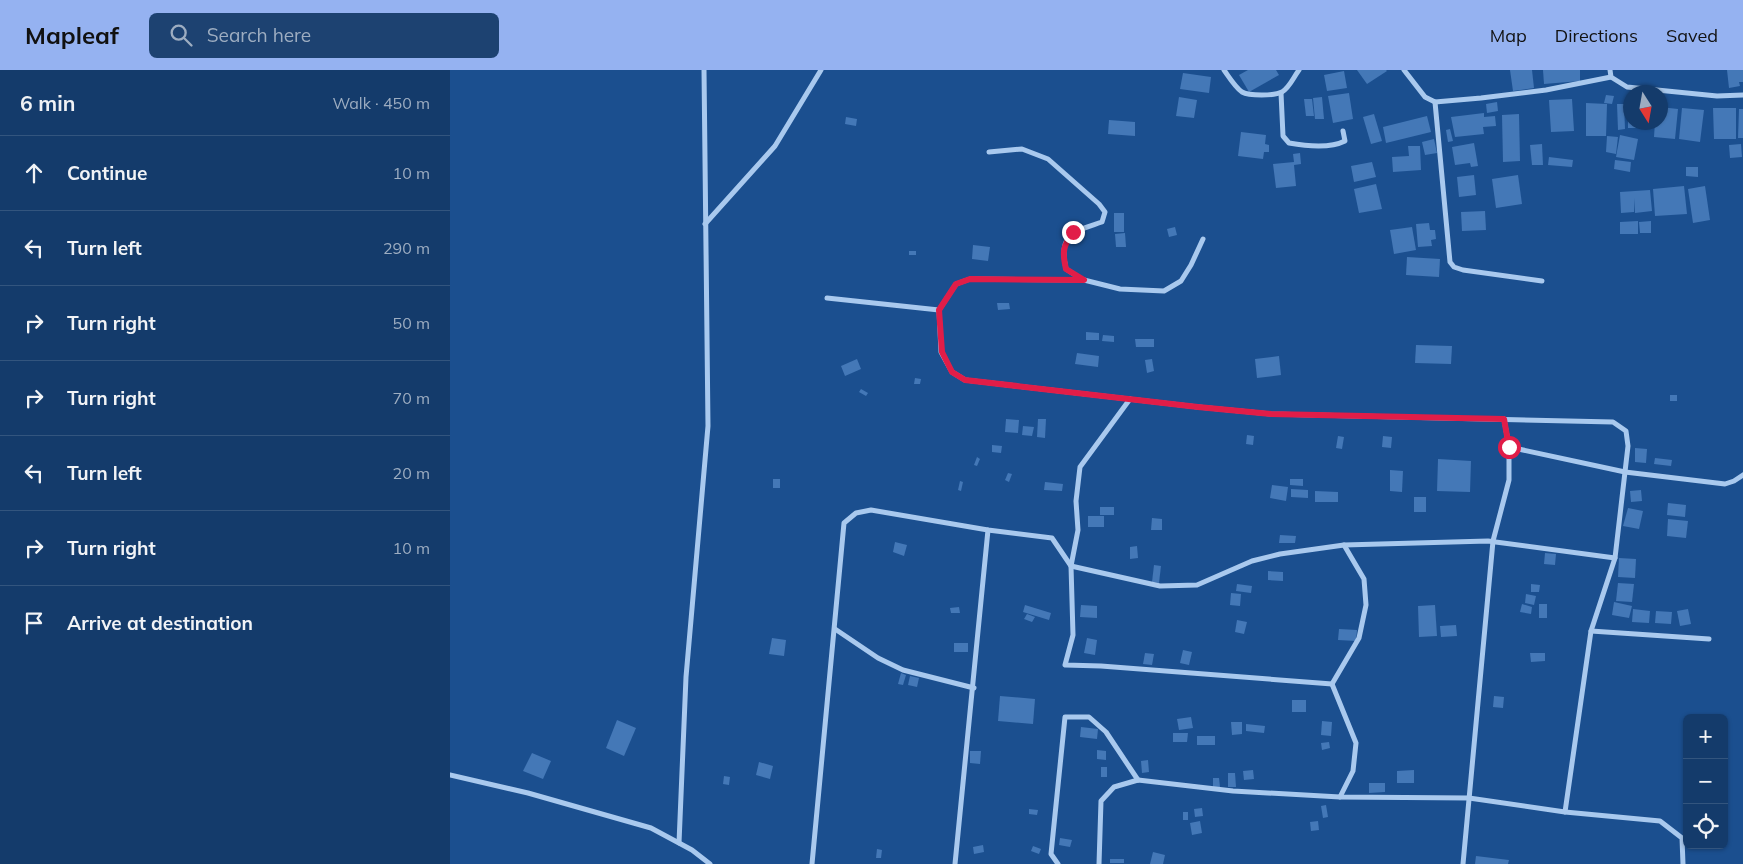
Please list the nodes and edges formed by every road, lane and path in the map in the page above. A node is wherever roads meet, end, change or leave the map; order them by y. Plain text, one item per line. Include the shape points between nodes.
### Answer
1 (704, 70) edge
2 (821, 70) edge
3 (1224, 70) edge
4 (1298, 70) edge
5 (1404, 70) edge
6 (1610, 70) edge
7 (1611, 77) junction
8 (1280, 93) junction
9 (1743, 95) edge
10 (1435, 102) junction
11 (1343, 131) dead end
12 (989, 152) dead end
13 (706, 224) junction
14 (1203, 239) dead end
15 (1084, 280) junction
16 (1542, 281) dead end
17 (827, 298) dead end
18 (939, 310) junction
19 (1130, 399) junction
20 (1504, 419) junction
21 (1509, 447) junction
22 (1626, 472) junction
23 (1743, 475) edge
24 (988, 530) junction
25 (1493, 541) junction
26 (1344, 545) junction
27 (1615, 558) junction
28 (1071, 566) junction
29 (835, 629) junction
30 (1592, 631) junction
31 (1709, 639) dead end
32 (1332, 684) junction
33 (974, 688) junction
34 (450, 775) edge
35 (1138, 780) junction
36 (1340, 797) junction
37 (1469, 798) junction
38 (1566, 812) junction
39 (679, 843) junction
40 (710, 864) edge
41 (812, 864) edge
42 (955, 864) edge
43 (1058, 864) edge
44 (1099, 864) edge
45 (1463, 864) edge
46 (1684, 864) edge

1 - 13 street
2 - 13 street via 774,146
3 - 8 street via 1243,92 1259,95
4 - 8 street via 1290,85
5 - 10 street via 1425,97
6 - 7 street
7 - 9 street via 1627,88 1716,96
7 - 10 street via 1546,90
8 - 11 street via 1283,136 1289,143 1336,145 1345,141
10 - 16 street via 1450,262 1463,270
12 - 15 street via 1022,149 1048,159 1100,204 1104,212 1102,222 1073,232 1063,254 1066,269
13 - 39 street via 708,426 686,677
14 - 15 street via 1181,281 1164,291 1120,289
15 - 18 street via 970,279 956,284
17 - 18 street
18 - 19 street via 942,352 952,372 965,380
19 - 20 street via 1271,414
19 - 28 street via 1080,466 1076,501 1078,530
20 - 21 street
20 - 22 street via 1613,422 1626,431
21 - 22 street
21 - 25 street via 1509,480
22 - 23 street via 1725,484
22 - 27 street
24 - 28 street via 1052,538
24 - 29 street via 871,510 856,513 844,523
24 - 33 street
25 - 26 street
25 - 27 street
25 - 37 street
26 - 28 street via 1270,556 1197,585 1160,586
26 - 32 street via 1364,579 1366,605 1359,638
27 - 30 street
28 - 32 street via 1073,635 1065,665
29 - 33 street via 878,658 903,670
29 - 41 street
30 - 31 street
30 - 38 street
32 - 36 street via 1356,743 1353,771
33 - 42 street
34 - 39 street via 651,828
35 - 36 street via 1233,791
35 - 43 street via 1106,732 1089,717 1065,718 1051,854
35 - 44 street via 1114,787 1101,801
36 - 37 street
37 - 38 street
37 - 45 street
38 - 46 street via 1660,821 1682,838
39 - 40 street

